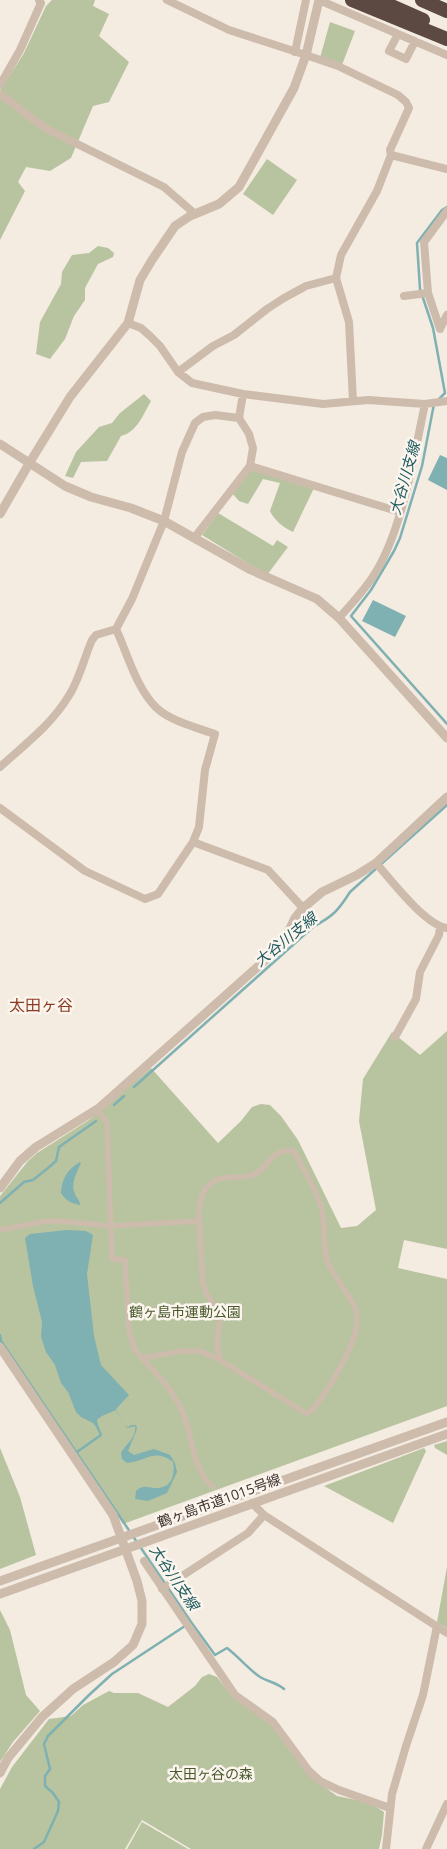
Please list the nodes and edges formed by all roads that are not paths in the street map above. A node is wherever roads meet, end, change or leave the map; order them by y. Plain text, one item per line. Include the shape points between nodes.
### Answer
1 (167, 0) edge
2 (306, 0) edge
3 (319, 0) edge
4 (352, 0) edge
5 (378, 0) edge
6 (422, 0) edge
7 (42, 1) edge
8 (447, 11) edge
9 (447, 30) edge
10 (398, 34) junction
11 (447, 39) edge
12 (415, 41) junction
13 (295, 52) junction
14 (306, 55) junction
15 (447, 55) edge
16 (0, 85) edge
17 (0, 94) edge
18 (392, 154) junction
19 (446, 168) edge
20 (447, 211) edge
21 (195, 214) junction
22 (336, 278) junction
23 (428, 293) junction
24 (404, 296) dead end
25 (447, 315) edge
26 (128, 324) junction
27 (178, 372) junction
28 (243, 394) junction
29 (447, 400) edge
30 (353, 401) junction
31 (426, 404) junction
32 (239, 418) junction
33 (0, 444) edge
34 (30, 462) junction
35 (250, 466) junction
36 (400, 512) junction
37 (0, 514) edge
38 (164, 521) junction
39 (194, 537) junction
40 (339, 618) junction
41 (116, 629) junction
42 (447, 738) edge
43 (0, 767) edge
44 (447, 797) edge
45 (0, 808) edge
46 (193, 842) junction
47 (376, 862) junction
48 (303, 908) junction
49 (443, 928) edge
50 (394, 1037) dead end
51 (100, 1114) dead end
52 (0, 1188) edge
53 (199, 1221) junction
54 (111, 1226) junction
55 (0, 1230) edge
56 (0, 1347) edge
57 (142, 1358) junction
58 (220, 1360) junction
59 (447, 1422) edge
60 (447, 1434) edge
61 (213, 1487) dead end
62 (252, 1503) junction
63 (264, 1515) junction
64 (122, 1538) junction
65 (126, 1548) junction
66 (144, 1561) dead end
67 (0, 1581) edge
68 (162, 1589) junction
69 (0, 1594) edge
70 (436, 1626) junction
71 (447, 1633) edge
72 (0, 1773) edge
73 (447, 1804) edge
74 (390, 1808) junction
75 (386, 1849) edge
76 (426, 1849) edge

1 - 13 street via 229,30
2 - 13 street
3 - 10 street
3 - 14 street
4 - 11 highway
5 - 9 highway
6 - 8 highway
7 - 16 street
10 - 12 street
10 - 12 street via 389,51 406,59
12 - 15 street
13 - 14 street
14 - 18 street via 338,66 406,102 410,108 390,150
14 - 21 street via 294,88 239,188 218,204
17 - 21 street via 45,128 164,187
18 - 19 street
18 - 22 street via 377,191 341,255
20 - 23 street via 424,242
21 - 26 street via 175,226 152,260 140,280
22 - 27 street via 306,286 284,298
22 - 30 street via 349,322
23 - 24 street
23 - 25 street via 440,329
26 - 27 street via 141,328 150,336
26 - 34 street via 70,397
27 - 28 street via 192,383
28 - 30 street via 323,404
28 - 32 street
29 - 31 street
30 - 31 street
31 - 36 street
32 - 35 street via 250,434 254,448
32 - 38 street via 215,415 203,417 195,423 182,452
33 - 34 street
34 - 37 street
34 - 38 street via 65,486
35 - 36 street
35 - 39 street
36 - 40 street via 378,568
38 - 39 street
38 - 41 street
39 - 40 street via 251,570 317,598
40 - 42 street
41 - 43 street via 96,635 69,696 57,713
41 - 46 street via 152,704 174,719 215,734 205,770 199,827
44 - 47 street
45 - 46 street via 85,871 145,899 158,894
46 - 48 street via 268,870
47 - 48 street via 322,892
47 - 49 street via 426,917
48 - 52 street via 271,955 100,1108 36,1147 20,1161
49 - 50 street via 420,972 416,999
51 - 54 street via 108,1122
53 - 54 street
53 - 58 street via 203,1283 220,1320 217,1344
53 - 58 street via 200,1197 207,1186 221,1178 252,1175 277,1153 294,1151 321,1205 326,1258 355,1307 354,1339 323,1397 307,1414
54 - 55 street via 47,1221
54 - 57 street via 112,1259 125,1260 129,1331 135,1350
56 - 64 street via 113,1515
57 - 58 street via 183,1350 200,1351
57 - 61 street via 172,1389 188,1428 199,1468
59 - 64 street, 鶴ヶ島市道1015号線
60 - 62 street, 鶴ヶ島市道1015号線
62 - 63 street
62 - 65 street, 鶴ヶ島市道1015号線
63 - 68 street via 248,1533
63 - 70 street
64 - 65 street
64 - 67 street, 鶴ヶ島市道1015号線
65 - 69 street, 鶴ヶ島市道1015号線
65 - 72 street via 142,1601 142,1624 133,1644 42,1717 8,1758
66 - 68 street
68 - 74 street via 235,1695 273,1722 309,1771 320,1781 339,1790
70 - 71 street
70 - 74 street via 423,1695 403,1754
73 - 76 street
74 - 75 street

